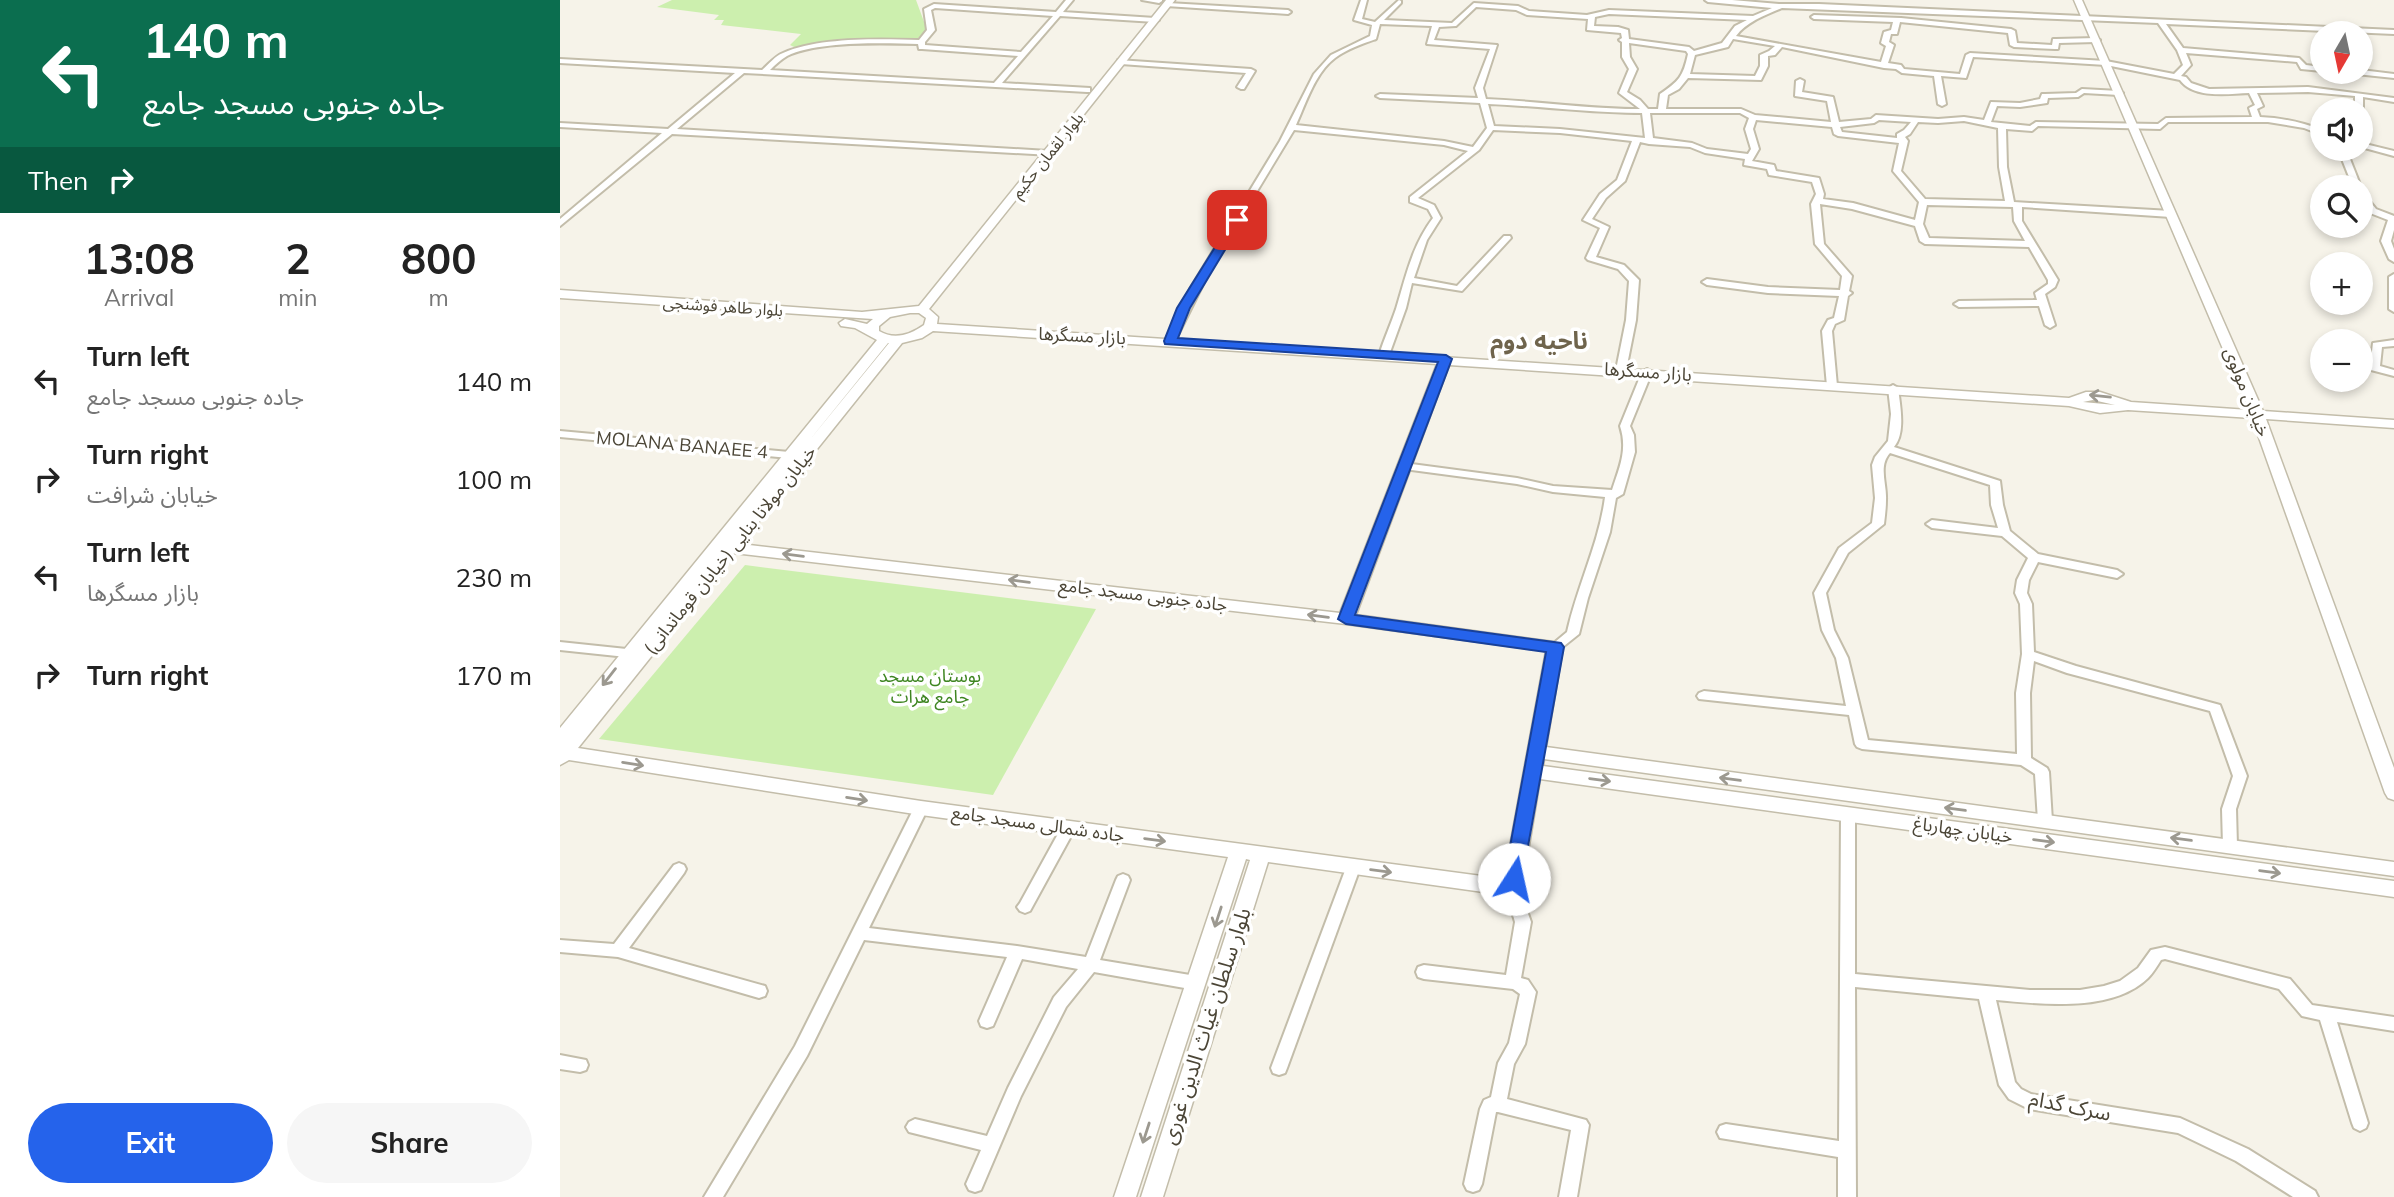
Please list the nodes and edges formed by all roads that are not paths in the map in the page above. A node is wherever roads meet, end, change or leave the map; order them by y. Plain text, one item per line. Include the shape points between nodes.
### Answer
1 (1070, 0) edge
2 (1145, 0) edge
3 (1364, 0) edge
4 (1708, 0) edge
5 (2078, 0) edge
6 (1164, 1) edge
7 (1399, 2) dead end
8 (1496, 3) edge
9 (1781, 6) junction
10 (1912, 9) junction
11 (1288, 12) dead end
12 (1056, 14) junction
13 (1592, 17) junction
14 (1814, 17) dead end
15 (1754, 18) junction
16 (1150, 19) junction
17 (1898, 19) junction
18 (2087, 19) junction
19 (1913, 22) junction
20 (2161, 22) junction
21 (1379, 23) junction
22 (1437, 23) junction
23 (2394, 32) edge
24 (1731, 37) junction
25 (1623, 40) junction
26 (2096, 40) junction
27 (921, 42) junction
28 (1780, 45) junction
29 (2181, 50) junction
30 (1024, 54) junction
31 (1692, 54) junction
32 (560, 61) edge
33 (1122, 62) junction
34 (2106, 63) junction
35 (1884, 66) junction
36 (2310, 68) edge
37 (743, 70) junction
38 (765, 71) junction
39 (1937, 74) junction
40 (2373, 74) edge
41 (1687, 76) junction
42 (2177, 76) junction
43 (2394, 76) edge
44 (1800, 81) dead end
45 (998, 83) junction
46 (1241, 87) dead end
47 (1087, 90) junction
48 (2119, 93) junction
49 (2253, 93) junction
50 (2359, 94) junction
51 (1380, 96) dead end
52 (2359, 98) edge
53 (2394, 100) edge
54 (1484, 101) junction
55 (1942, 104) dead end
56 (1645, 110) junction
57 (1662, 110) junction
58 (1753, 117) junction
59 (1916, 120) junction
60 (2258, 121) junction
61 (1987, 122) junction
62 (560, 125) edge
63 (1838, 125) junction
64 (2002, 126) junction
65 (2133, 126) junction
66 (2310, 126) edge
67 (1292, 127) junction
68 (1491, 128) junction
69 (670, 132) junction
70 (1636, 141) junction
71 (1904, 141) junction
72 (1649, 142) junction
73 (2373, 148) edge
74 (1472, 149) junction
75 (1042, 153) junction
76 (2394, 154) edge
77 (1749, 157) junction
78 (1818, 201) junction
79 (1923, 202) junction
80 (2014, 204) junction
81 (2373, 211) edge
82 (2171, 214) junction
83 (560, 223) edge
84 (1919, 224) junction
85 (1507, 238) dead end
86 (2031, 244) junction
87 (2394, 259) edge
88 (2394, 278) edge
89 (1409, 279) junction
90 (1707, 282) dead end
91 (1846, 293) junction
92 (560, 294) edge
93 (2042, 303) junction
94 (2393, 303) edge
95 (560, 304) edge
96 (1959, 304) dead end
97 (916, 310) junction
98 (886, 314) junction
99 (2050, 325) dead end
100 (930, 327) junction
101 (885, 337) junction
102 (1170, 341) junction
103 (2394, 343) edge
104 (1384, 355) junction
105 (1446, 359) junction
106 (1621, 370) junction
107 (1647, 372) junction
108 (2394, 373) edge
109 (1832, 386) junction
110 (1894, 388) junction
111 (2257, 413) junction
112 (2394, 424) edge
113 (560, 434) edge
114 (1889, 449) junction
115 (797, 456) junction
116 (1404, 466) junction
117 (1617, 494) junction
118 (1932, 524) dead end
119 (2005, 533) junction
120 (731, 548) junction
121 (2034, 557) junction
122 (2117, 574) dead end
123 (1346, 619) junction
124 (560, 646) edge
125 (1555, 647) junction
126 (629, 652) junction
127 (2028, 654) junction
128 (645, 656) junction
129 (1704, 696) dead end
130 (1854, 710) junction
131 (561, 751) edge
132 (1536, 752) junction
133 (2024, 760) junction
134 (2390, 769) edge
135 (1533, 771) junction
136 (2394, 793) edge
137 (921, 808) junction
138 (1848, 814) junction
139 (2045, 821) junction
140 (1069, 827) junction
141 (2230, 846) junction
142 (1240, 852) junction
143 (1261, 855) junction
144 (1353, 868) junction
145 (679, 869) dead end
146 (2394, 869) edge
147 (1123, 880) dead end
148 (1512, 888) junction
149 (2394, 888) edge
150 (1025, 907) dead end
151 (860, 933) junction
152 (560, 946) edge
153 (618, 951) junction
154 (1017, 952) junction
155 (1090, 966) junction
156 (1424, 972) dead end
157 (1848, 980) junction
158 (1513, 982) junction
159 (1196, 983) junction
160 (759, 991) dead end
161 (1986, 993) junction
162 (2327, 1015) junction
163 (987, 1021) dead end
164 (2394, 1024) edge
165 (560, 1062) edge
166 (580, 1065) dead end
167 (1279, 1068) dead end
168 (1498, 1104) junction
169 (2360, 1124) dead end
170 (915, 1127) dead end
171 (1726, 1132) dead end
172 (992, 1145) junction
173 (1848, 1150) junction
174 (975, 1184) dead end
175 (1473, 1184) dead end
176 (713, 1197) edge
177 (1125, 1197) edge
178 (1152, 1197) edge
179 (1568, 1197) edge
180 (1847, 1197) edge
181 (2309, 1197) edge

1 - 12 street
2 - 6 street
3 - 21 street via 1358,20
4 - 9 street
5 - 18 street, خیابان مولوی
6 - 11 street
6 - 16 street, بلوار لقمان حکیم
7 - 21 street
8 - 13 street via 1527,13
8 - 22 street via 1474,5 1454,25
9 - 10 street
9 - 15 street
10 - 18 street
10 - 19 street
12 - 16 street
12 - 27 street via 929,7 931,30
12 - 30 street
13 - 15 street via 1609,12
13 - 25 street via 1590,28 1618,29 1625,32
14 - 17 street
15 - 24 street
16 - 33 street, بلوار لقمان حکیم
16 - 47 street, بلوار لقمان حکیم
17 - 19 street
17 - 35 street via 1894,32 1888,32 1885,43 1890,46
18 - 20 street
18 - 26 street, خیابان مولوی
19 - 26 street via 2011,31 2014,45 2055,47 2056,41
20 - 23 street
20 - 29 street
21 - 22 street
21 - 67 street via 1373,37 1324,64
22 - 54 street via 1430,42 1494,47 1479,88
24 - 28 street
24 - 31 street via 1725,45
25 - 31 street via 1689,49
25 - 56 street via 1633,69 1623,93
26 - 34 street, خیابان مولوی
27 - 30 street via 922,47
27 - 38 street via 880,40 795,51
28 - 35 street
28 - 41 street via 1764,55 1758,78
29 - 36 street via 2299,61
29 - 42 street via 2187,65
30 - 45 street
31 - 41 street
32 - 37 street
33 - 46 street via 1251,71
33 - 75 street, بلوار لقمان حکیم
34 - 39 street via 1970,55 1963,76
34 - 42 street
34 - 48 street, خیابان مولوی
35 - 39 street
37 - 38 street
37 - 69 street
38 - 45 street
39 - 55 street
40 - 43 street
41 - 57 street via 1680,88 1664,94
42 - 49 street via 2189,85
44 - 63 street via 1798,94 1830,99
45 - 47 street
47 - 75 street, بلوار لقمان حکیم
48 - 61 street via 2082,91 2045,96 2044,101 2033,104 1994,104
48 - 65 street, خیابان مولوی
49 - 50 street via 2292,88
49 - 60 street via 2259,106 2253,108
50 - 52 street
50 - 53 street
51 - 54 street
54 - 56 street
54 - 68 street
56 - 57 street
56 - 72 street
57 - 58 street via 1741,111
58 - 63 street
58 - 77 street via 1749,129 1755,149
59 - 61 street
59 - 63 street via 1876,117 1874,121
59 - 71 street via 1900,136
60 - 65 street via 2166,120 2160,127
60 - 66 street
61 - 64 street
62 - 69 street
63 - 71 street via 1838,134
64 - 65 street
64 - 80 street via 2003,167
65 - 82 street, خیابان مولوی
67 - 74 street
67 - 102 street via 1183,308
68 - 70 street
68 - 74 street via 1486,139
69 - 75 street
69 - 83 street
70 - 72 street
70 - 106 street via 1621,181 1603,196 1587,220 1605,227 1591,258 1621,267 1634,280
71 - 79 street via 1899,176
72 - 77 street
73 - 76 street
74 - 89 street via 1414,197 1431,207 1437,218 1413,258
75 - 97 street, بلوار لقمان حکیم
77 - 78 street via 1747,163 1771,167 1772,173 1816,180
78 - 84 street
78 - 91 street via 1820,244 1847,276
79 - 80 street
79 - 84 street
80 - 82 street
80 - 86 street
81 - 87 street via 2393,219 2386,242
82 - 111 street, خیابان مولوی
84 - 86 street via 1925,241
85 - 89 street via 1459,289
86 - 93 street via 2053,280 2040,293
88 - 94 street
89 - 104 street
90 - 91 street
91 - 109 street via 1839,320 1831,322 1827,331
92 - 98 street, بلوار طاهر فوشنجی
93 - 96 street
93 - 99 street
95 - 101 street, بلوار طاهر فوشنجی via 858,324
97 - 98 street, بلوار طاهر فوشنجی
97 - 100 street via 932,317
98 - 101 street, خیابان مولانا بنایی (خیابان قوماندانی) via 876,321
100 - 101 street via 917,335
100 - 102 street, بازار مسگرها
101 - 115 street, خیابان مولانا بنایی (خیابان قوماندانی)
102 - 104 street, بازار مسگرها
103 - 108 street via 2377,345 2375,368
104 - 105 street, بازار مسگرها
105 - 106 street, بازار مسگرها
105 - 116 street
106 - 107 street, بازار مسگرها
107 - 109 street, بازار مسگرها
107 - 117 street via 1625,426 1630,459
109 - 110 street, بازار مسگرها
110 - 111 street, بازار مسگرها via 2071,402 2113,411 2128,405
110 - 114 street via 1896,414
111 - 112 street, بازار مسگرها
111 - 134 street, خیابان مولوی
113 - 115 street, MOLANA BANAEE 4
114 - 119 street via 1996,483
114 - 130 street via 1878,466 1878,524 1843,551 1820,593
115 - 120 street, خیابان مولانا بنایی (خیابان قوماندانی)
115 - 126 street, خیابان مولانا بنایی (خیابان قوماندانی)
116 - 117 street
116 - 123 street
117 - 125 street via 1611,496 1609,526 1579,601 1573,634
118 - 119 street
119 - 121 street
123 -> 120 street, جاده جنوبی مسجد جامع
120 - 128 street, خیابان مولانا بنایی (خیابان قوماندانی)
121 - 122 street
121 - 127 street via 2021,593 2026,604
123 - 125 street, جاده جنوبی مسجد جامع
124 - 126 street
125 - 132 street
126 - 128 street
126 -> 131 street, خیابان مولانا بنایی (خیابان قوماندانی)
127 - 133 street via 2023,693
127 - 141 street via 2215,708 2240,776 2229,809
128 - 131 street, خیابان مولانا بنایی (خیابان قوماندانی)
129 - 130 street
130 - 133 street via 1862,744
131 -> 137 street, جاده شمالی مسجد جامع
132 - 135 street
139 -> 132 street, خیابان چهارباغ
133 - 139 street via 2042,772
134 - 136 street, خیابان مولوی
135 -> 138 street, خیابان چهارباغ
135 - 148 street
137 - 140 street, جاده شمالی مسجد جامع
137 - 151 street
138 -> 149 street, خیابان چهارباغ
138 - 157 street
141 -> 139 street, خیابان چهارباغ
140 -> 142 street, جاده شمالی مسجد جامع
140 - 150 street
141 - 146 street, خیابان چهارباغ
142 - 143 street, جاده شمالی مسجد جامع
142 -> 159 street
143 - 144 street, جاده شمالی مسجد جامع
143 - 178 street, بلوار سلطان غیاث الدین غوری
144 -> 148 street, جاده شمالی مسجد جامع
144 - 167 street
145 - 153 street
147 - 155 street
148 - 158 street via 1523,922
151 - 154 street
151 - 176 street via 801,1051
152 - 153 street
153 - 160 street
154 - 155 street
154 - 163 street
155 - 159 street
155 - 172 street via 1060,1002
156 - 158 street
157 - 161 street
157 - 173 street
158 - 168 street via 1528,992
159 -> 177 street
161 - 162 street via 2087,997 2121,988 2165,953 2284,984 2308,1011
161 - 181 street, سرک گدام via 2007,1085 2015,1094 2029,1101 2180,1126 2242,1155
162 - 164 street
162 - 169 street
165 - 166 street
168 - 175 street via 1488,1108
168 - 179 street via 1580,1125
170 - 172 street
171 - 173 street
172 - 174 street
173 - 180 street

